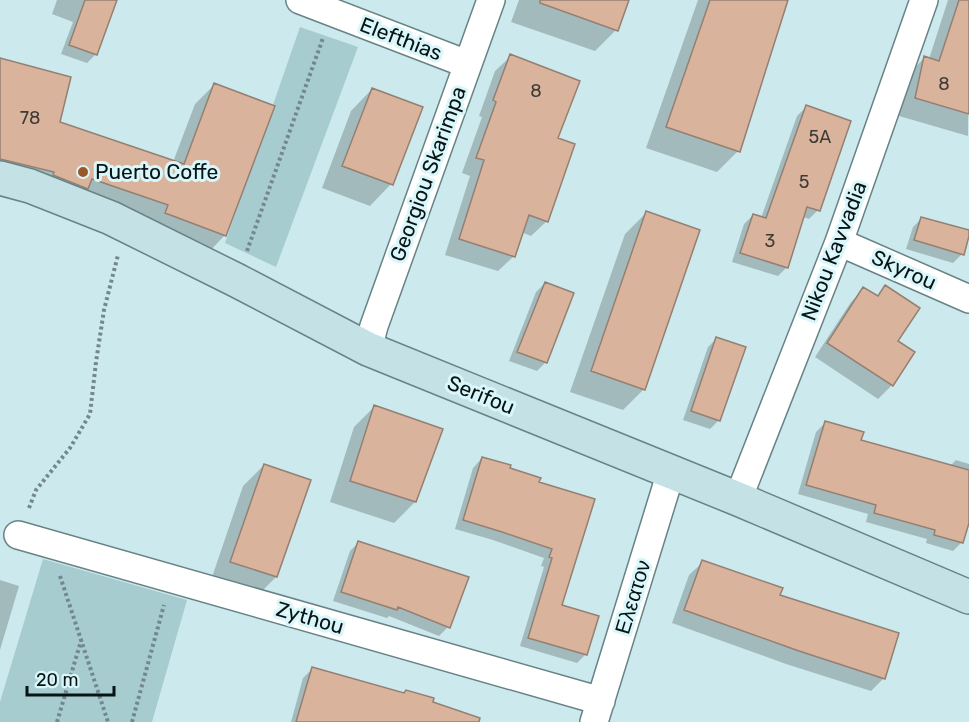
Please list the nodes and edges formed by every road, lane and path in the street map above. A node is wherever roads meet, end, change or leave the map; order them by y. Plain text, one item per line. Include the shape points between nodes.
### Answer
1 (300, 0) edge
2 (492, 0) edge
3 (924, 0) edge
4 (332, 12) junction
5 (467, 64) junction
6 (0, 178) edge
7 (126, 226) junction
8 (839, 242) junction
9 (236, 280) junction
10 (969, 299) edge
11 (368, 349) junction
12 (671, 472) junction
13 (738, 499) junction
14 (18, 535) joint
15 (50, 544) junction
16 (172, 579) junction
17 (969, 597) edge
18 (81, 640) junction
19 (598, 711) edge
20 (57, 722) edge
21 (108, 722) edge
22 (132, 722) edge

1 - 4 street, Elefthias
2 - 5 street, Georgiou Skarimpa
3 - 8 street, Nikou Kavvadia
4 - 5 street, Elefthias
4 - 9 path
5 - 11 street, Georgiou Skarimpa
6 - 7 street, Serifou via 30,186
7 - 9 street, Serifou
7 - 14 path via 104,310 90,414 70,448 36,490
8 - 10 street, Skyrou
8 - 13 street, Nikou Kavvadia
9 - 11 street, Serifou
11 - 12 street, Serifou
12 - 13 street, Serifou
12 - 19 street, Ελεατον
13 - 17 street, Serifou
14 - 15 street, Zythou
15 - 16 street, Zythou
15 - 18 path
16 - 19 street, Zythou
16 - 22 path
18 - 20 path
18 - 21 path

